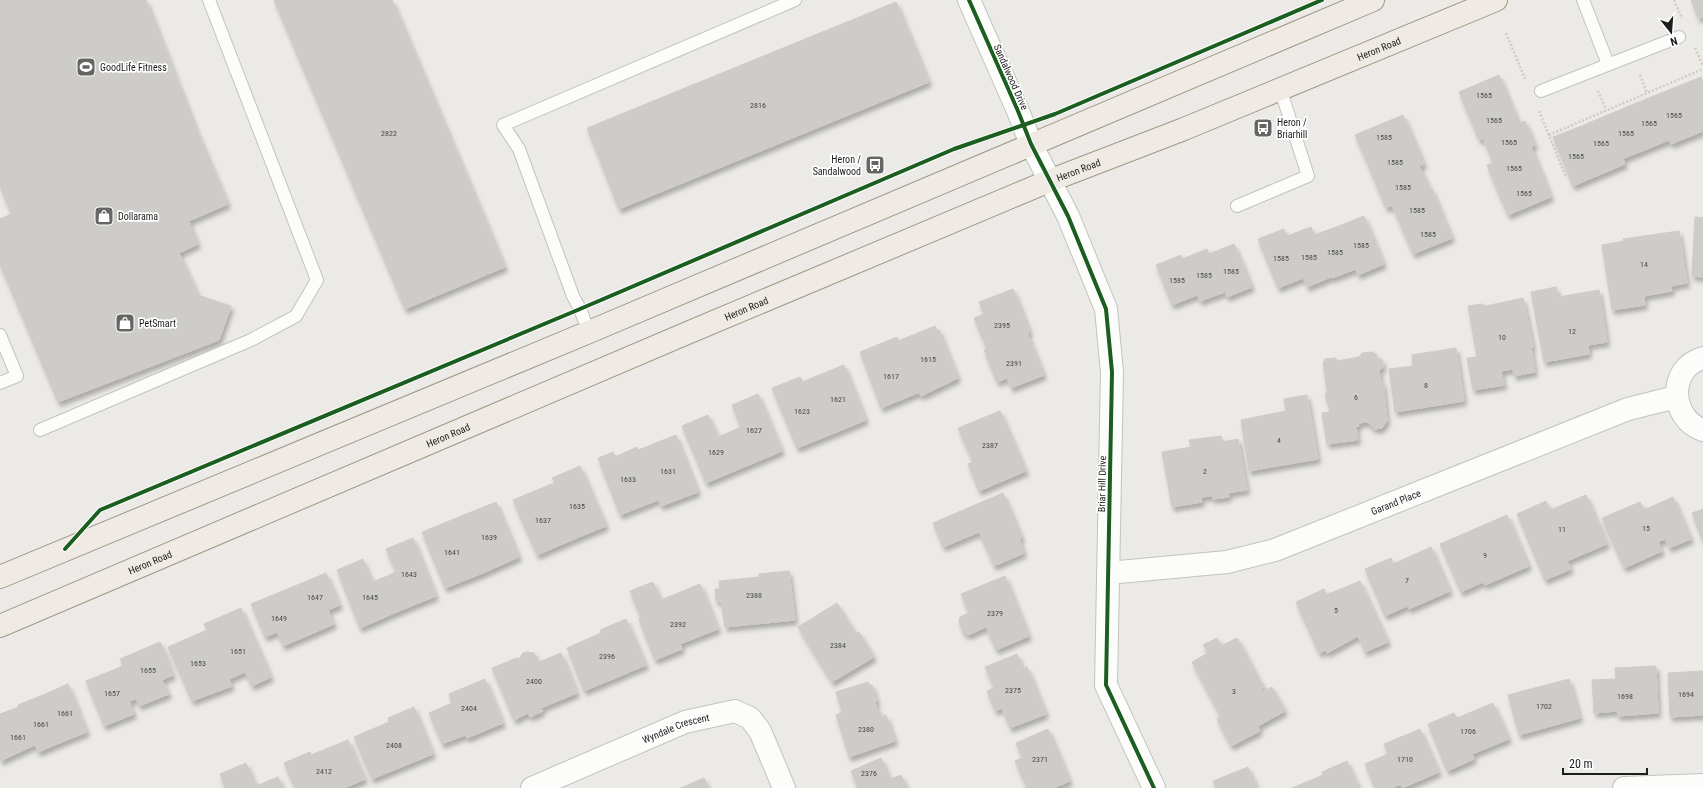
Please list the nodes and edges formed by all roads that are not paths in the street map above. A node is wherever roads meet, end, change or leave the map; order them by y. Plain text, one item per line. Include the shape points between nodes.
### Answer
1 (209, 0) edge
2 (795, 0) edge
3 (969, 0) edge
4 (1373, 0) edge
5 (1496, 0) edge
6 (1583, 0) edge
7 (1679, 37) dead end
8 (1608, 64) junction
9 (1280, 88) junction
10 (1541, 92) dead end
11 (1030, 144) junction
12 (1049, 181) junction
13 (1237, 206) dead end
14 (588, 332) junction
15 (0, 335) edge
16 (1703, 358) edge
17 (0, 383) edge
18 (1676, 397) junction
19 (40, 430) dead end
20 (1703, 430) edge
21 (1108, 573) junction
22 (0, 577) edge
23 (0, 626) edge
24 (1703, 785) edge
25 (532, 788) edge
26 (784, 788) edge
27 (1154, 788) edge
28 (1624, 788) edge

1 - 19 lane via 316,280 296,316 251,340
2 - 14 lane via 503,125 519,149
3 - 11 street, Sandalwood Drive
4 - 11 main road
5 - 9 main road, Heron Road
6 - 8 lane
7 - 8 lane
8 - 10 lane
9 - 12 main road, Heron Road via 1184,129
9 - 13 lane via 1308,176
11 - 12 street, Sandalwood Drive
11 - 14 main road
12 - 21 street, Briar Hill Drive via 1068,216 1106,309 1112,372
12 - 23 main road, Heron Road
14 - 22 main road
15 - 17 lane via 17,376
16 - 18 street via 1690,365 1682,374 1677,385
18 - 20 street via 1679,410 1687,421
18 - 21 street, Garand Place via 1628,409 1275,550 1227,562
21 - 27 street, Briar Hill Drive via 1106,685
24 - 28 street
25 - 26 street, Wyndale Crescent via 685,722 735,711 750,718 760,731

